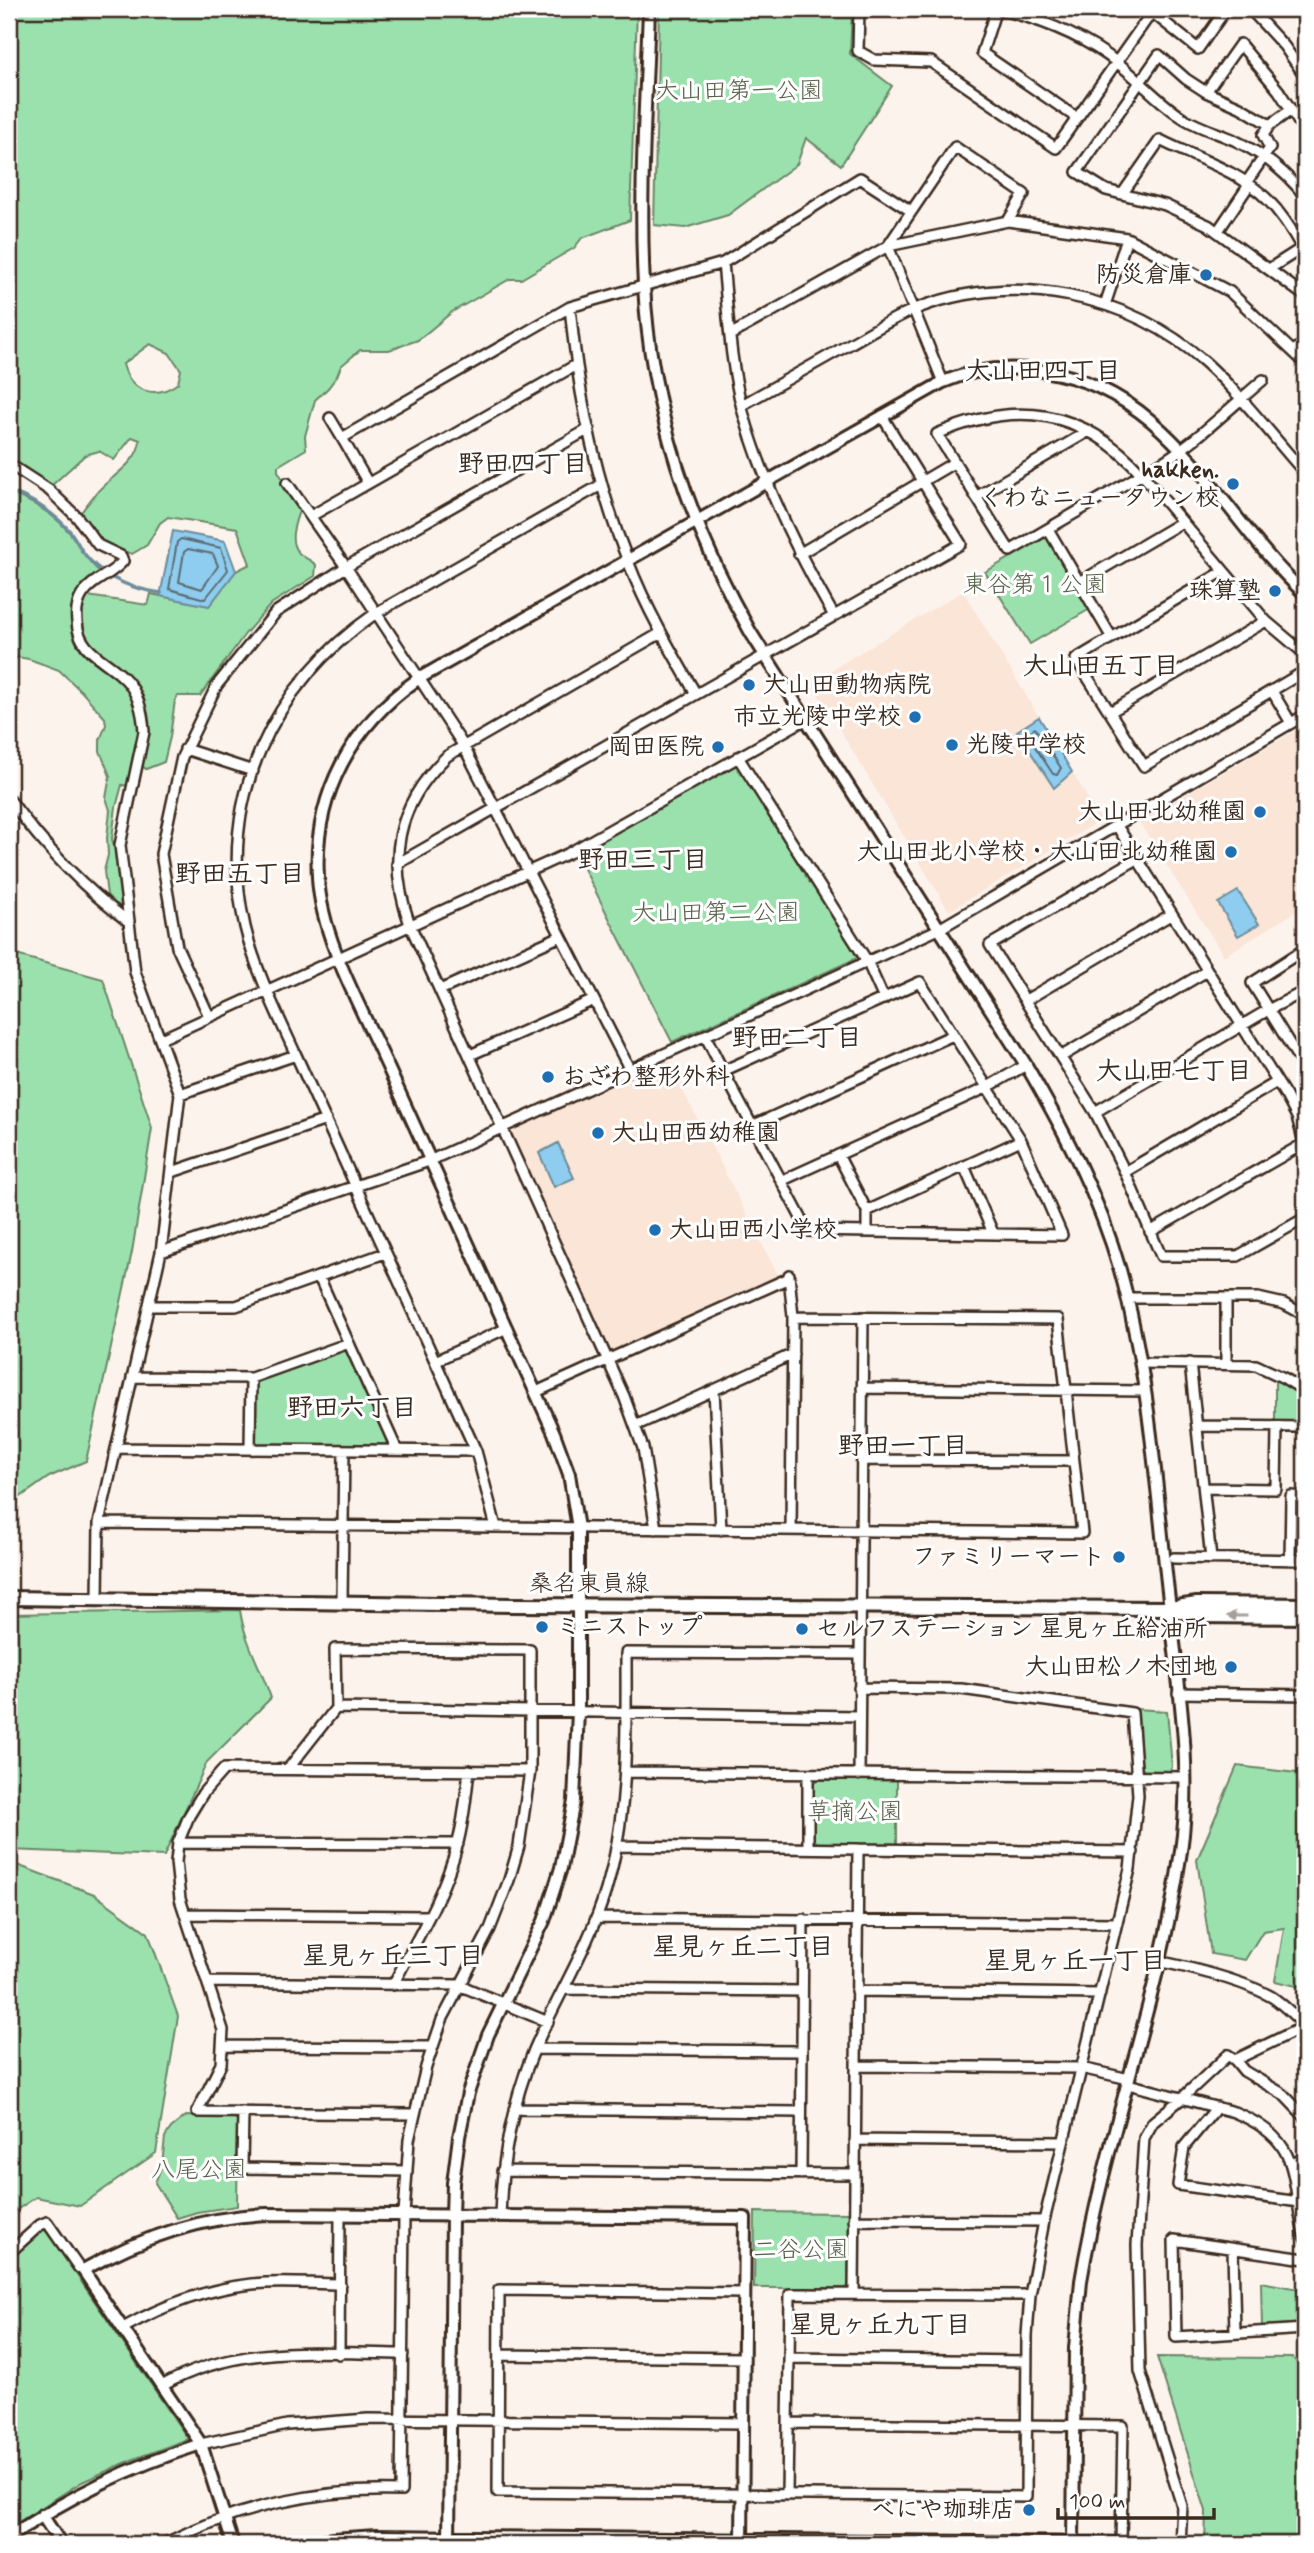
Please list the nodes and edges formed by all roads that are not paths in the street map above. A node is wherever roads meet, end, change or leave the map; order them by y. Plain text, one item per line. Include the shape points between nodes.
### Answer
1 (649, 9) edge
2 (859, 9) edge
3 (997, 9) edge
4 (1226, 9) edge
5 (1250, 9) edge
6 (1151, 10) edge
7 (1117, 62) junction
8 (1305, 76) edge
9 (1140, 82) junction
10 (1206, 92) junction
11 (1291, 110) junction
12 (1077, 118) junction
13 (1270, 125) junction
14 (1305, 132) edge
15 (1264, 157) junction
16 (1248, 184) junction
17 (1123, 193) junction
18 (1305, 196) edge
19 (911, 211) junction
20 (1008, 221) junction
21 (1218, 231) junction
22 (1127, 237) junction
23 (888, 246) junction
24 (723, 263) junction
25 (1269, 269) junction
26 (644, 286) junction
27 (1305, 296) edge
28 (1105, 304) junction
29 (570, 307) junction
30 (915, 309) junction
31 (730, 335) junction
32 (1305, 342) edge
33 (1294, 351) junction
34 (1305, 363) edge
35 (576, 365) junction
36 (1263, 380) dead end
37 (943, 382) junction
38 (1240, 400) junction
39 (742, 405) junction
40 (882, 416) junction
41 (331, 418) dead end
42 (589, 429) junction
43 (1089, 430) junction
44 (342, 438) junction
45 (1181, 449) junction
46 (955, 463) junction
47 (9, 464) edge
48 (1305, 473) edge
49 (1142, 474) junction
50 (767, 481) junction
51 (923, 482) junction
52 (287, 483) dead end
53 (368, 483) junction
54 (601, 485) junction
55 (976, 496) junction
56 (311, 516) junction
57 (696, 522) junction
58 (1182, 522) junction
59 (1048, 529) junction
60 (799, 554) junction
61 (628, 561) junction
62 (346, 567) junction
63 (1224, 571) junction
64 (1080, 582) junction
65 (1305, 594) edge
66 (376, 613) junction
67 (834, 616) junction
68 (1266, 621) junction
69 (661, 632) junction
70 (1112, 638) junction
71 (1305, 654) edge
72 (765, 655) junction
73 (1305, 671) edge
74 (418, 679) junction
75 (1272, 691) junction
76 (696, 694) junction
77 (1110, 712) junction
78 (1305, 715) edge
79 (806, 719) junction
80 (1291, 723) junction
81 (463, 745) junction
82 (185, 749) junction
83 (738, 757) junction
84 (253, 771) junction
85 (9, 799) edge
86 (496, 809) junction
87 (1116, 826) junction
88 (1137, 859) junction
89 (397, 864) junction
90 (528, 872) junction
91 (1172, 915) junction
92 (129, 922) junction
93 (410, 925) junction
94 (939, 929) junction
95 (561, 936) junction
96 (1305, 949) edge
97 (339, 958) junction
98 (867, 961) junction
99 (1207, 971) junction
100 (267, 990) junction
101 (440, 990) junction
102 (1305, 991) edge
103 (884, 999) junction
104 (594, 1000) junction
105 (1026, 1000) junction
106 (1268, 1010) junction
107 (209, 1016) junction
108 (1243, 1026) junction
109 (705, 1035) junction
110 (953, 1035) junction
111 (161, 1039) junction
112 (296, 1055) junction
113 (470, 1055) junction
114 (1062, 1056) junction
115 (1301, 1056) edge
116 (1026, 1065) junction
117 (1305, 1069) edge
118 (630, 1070) junction
119 (723, 1071) junction
120 (1277, 1082) junction
121 (986, 1088) junction
122 (180, 1094) junction
123 (1095, 1112) junction
124 (326, 1120) junction
125 (752, 1126) junction
126 (503, 1127) junction
127 (1021, 1140) junction
128 (1305, 1144) edge
129 (838, 1155) junction
130 (429, 1161) junction
131 (964, 1166) junction
132 (172, 1172) junction
133 (1125, 1172) junction
134 (781, 1181) junction
135 (356, 1186) junction
136 (867, 1211) junction
137 (1305, 1218) edge
138 (867, 1232) junction
139 (993, 1233) junction
140 (1150, 1233) junction
141 (161, 1251) junction
142 (385, 1253) junction
143 (319, 1277) junction
144 (1127, 1298) junction
145 (1226, 1298) junction
146 (149, 1306) junction
147 (1305, 1315) edge
148 (793, 1317) junction
149 (863, 1317) junction
150 (507, 1328) junction
151 (349, 1343) junction
152 (793, 1354) junction
153 (608, 1359) junction
154 (435, 1361) junction
155 (1141, 1363) junction
156 (1190, 1363) junction
157 (1226, 1364) junction
158 (132, 1377) junction
159 (251, 1378) junction
160 (862, 1388) junction
161 (714, 1390) junction
162 (1066, 1390) junction
163 (1145, 1391) junction
164 (1305, 1391) edge
165 (536, 1392) junction
166 (635, 1426) junction
167 (1197, 1426) junction
168 (1277, 1427) junction
169 (1305, 1427) edge
170 (116, 1448) junction
171 (250, 1448) junction
172 (344, 1450) junction
173 (397, 1450) junction
174 (476, 1451) junction
175 (862, 1460) junction
176 (1074, 1461) junction
177 (1204, 1488) junction
178 (1305, 1497) edge
179 (99, 1523) junction
180 (344, 1526) junction
181 (496, 1527) junction
182 (578, 1528) junction
183 (656, 1529) junction
184 (721, 1530) junction
185 (791, 1530) junction
186 (861, 1531) junction
187 (1174, 1558) dead end
188 (1211, 1559) junction
189 (1290, 1560) junction
190 (1305, 1560) edge
191 (9, 1598) edge
192 (98, 1599) junction
193 (342, 1602) junction
194 (578, 1605) junction
195 (1305, 1605) edge
196 (860, 1608) junction
197 (1170, 1608) junction
198 (1305, 1617) edge
199 (859, 1654) junction
200 (859, 1688) junction
201 (1178, 1693) junction
202 (1305, 1695) edge
203 (336, 1708) junction
204 (578, 1711) junction
205 (626, 1712) junction
206 (531, 1713) junction
207 (859, 1716) junction
208 (288, 1769) junction
209 (469, 1770) junction
210 (530, 1771) junction
211 (625, 1772) junction
212 (808, 1774) junction
213 (859, 1775) junction
214 (1138, 1777) junction
215 (1185, 1777) junction
216 (178, 1843) junction
217 (458, 1844) junction
218 (617, 1846) junction
219 (808, 1848) junction
220 (858, 1849) junction
221 (1133, 1852) junction
222 (185, 1914) junction
223 (428, 1916) junction
224 (596, 1918) junction
225 (803, 1919) junction
226 (858, 1920) junction
227 (1117, 1923) junction
228 (1158, 1961) junction
229 (209, 1982) junction
230 (393, 1984) junction
231 (459, 1984) junction
232 (565, 1989) junction
233 (802, 1991) junction
234 (856, 1992) junction
235 (1100, 1994) junction
236 (504, 2004) junction
237 (548, 2022) junction
238 (1305, 2026) edge
239 (223, 2046) junction
240 (433, 2048) junction
241 (535, 2049) junction
242 (802, 2051) junction
243 (1235, 2060) junction
244 (856, 2066) junction
245 (1081, 2068) junction
246 (1128, 2082) junction
247 (1181, 2099) junction
248 (1217, 2107) junction
249 (514, 2109) junction
250 (243, 2112) junction
251 (801, 2112) junction
252 (414, 2114) junction
253 (1305, 2117) edge
254 (855, 2140) junction
255 (1063, 2142) junction
256 (1305, 2158) edge
257 (1292, 2164) junction
258 (406, 2171) junction
259 (502, 2171) junction
260 (801, 2174) junction
261 (855, 2175) junction
262 (1299, 2202) junction
263 (340, 2214) junction
264 (404, 2215) junction
265 (452, 2215) junction
266 (500, 2215) junction
267 (854, 2220) junction
268 (1044, 2221) junction
269 (1305, 2238) edge
270 (1233, 2249) junction
271 (9, 2253) edge
272 (1305, 2259) edge
273 (83, 2270) junction
274 (340, 2284) junction
275 (744, 2292) junction
276 (854, 2294) junction
277 (1030, 2295) junction
278 (123, 2328) junction
279 (1305, 2329) edge
280 (1235, 2333) junction
281 (339, 2354) junction
282 (402, 2354) junction
283 (499, 2355) junction
284 (744, 2358) junction
285 (789, 2358) junction
286 (1027, 2361) junction
287 (162, 2386) junction
288 (402, 2419) junction
289 (450, 2420) junction
290 (498, 2421) junction
291 (743, 2423) junction
292 (788, 2423) junction
293 (1026, 2426) junction
294 (1074, 2426) junction
295 (201, 2444) junction
296 (742, 2494) junction
297 (787, 2494) junction
298 (42, 2515) junction
299 (225, 2518) junction
300 (9, 2537) edge
301 (449, 2540) edge
302 (742, 2542) edge
303 (1073, 2543) edge
304 (1169, 2543) edge
305 (61, 2544) edge
306 (164, 2544) edge
307 (233, 2544) edge
308 (304, 2544) edge
309 (1121, 2544) edge
310 (1180, 2544) edge

1 - 26 street
2 - 12 street via 858,51 874,61 931,62 1056,148
3 - 7 street via 1057,28
3 - 12 street via 982,52
4 - 6 street via 1198,49
5 - 8 street
6 - 7 street
7 - 9 street
7 - 12 street
9 - 10 street via 1159,55
9 - 15 street via 1185,119
9 - 17 street via 1077,172 1099,187
10 - 11 street via 1240,44
10 - 13 street
11 - 13 street
11 - 14 street
13 - 15 street via 1263,138 1270,148
15 - 16 street
15 - 18 street
16 - 17 street via 1160,141
16 - 21 street
16 - 25 street via 1275,207 1302,247
17 - 21 street via 1178,210
19 - 20 street via 955,147 1024,194
19 - 23 street
19 - 24 street via 860,178
20 - 22 street
20 - 23 street
21 - 25 street
22 - 28 street
22 - 33 street via 1230,292
23 - 30 street
23 - 31 street
24 - 26 street
24 - 31 street
25 - 27 street
26 - 29 street
26 - 57 street via 658,394
28 - 30 street via 1056,293 1004,290
28 - 38 street via 1184,345
29 - 35 street
29 - 44 street
30 - 37 street
30 - 39 street
31 - 39 street
32 - 33 street
33 - 34 street
35 - 42 street
35 - 53 street
36 - 38 street
37 - 40 street
37 - 45 street via 1009,368 1078,377 1142,411
38 - 45 street
38 - 48 street
39 - 50 street
40 - 50 street
40 - 51 street
41 - 44 street
42 - 54 street
42 - 62 street
43 - 46 street via 1030,413 980,418 937,434
43 - 49 street via 1120,450
43 - 55 street
44 - 53 street
45 - 49 street
45 - 65 street
46 - 51 street
46 - 55 street
47 - 92 street via 49,490 98,545 123,561 81,596 78,632 91,653 129,683 141,707 145,732 120,845
49 - 58 street
49 - 59 street
50 - 57 street
50 - 60 street
51 - 60 street
51 - 67 street via 961,544
52 - 56 street
53 - 56 street
54 - 61 street
54 - 66 street
55 - 59 street via 1010,551
56 - 62 street
57 - 61 street
57 - 72 street via 723,583
58 - 63 street
58 - 64 street
59 - 64 street
60 - 67 street
61 - 69 street
61 - 74 street
62 - 66 street
62 - 82 street via 275,612 217,685
63 - 68 street
63 - 70 street
64 - 70 street
66 - 74 street
66 - 84 street via 340,639 302,679 270,728
67 - 72 street
68 - 71 street
68 - 77 street
69 - 76 street
69 - 81 street
70 - 77 street via 1076,659
72 - 76 street
72 - 79 street
73 - 75 street
74 - 81 street
74 - 97 street via 359,733 340,764 325,803 318,845 319,891
75 - 77 street via 1144,766
75 - 80 street
76 - 86 street
78 - 80 street
79 - 83 street
79 - 94 street
80 - 87 street
81 - 86 street
81 - 89 street via 439,764 416,792 400,833
82 - 84 street
82 - 107 street via 161,854 177,947
83 - 90 street
83 - 98 street
84 - 100 street via 239,837 239,885 250,945
85 - 92 street via 36,836
86 - 89 street
86 - 90 street
87 - 88 street
87 - 94 street
88 - 91 street
88 - 105 street via 990,945
89 - 93 street via 398,886
90 - 93 street
90 - 95 street
91 - 99 street
91 - 105 street
92 - 111 street via 135,972
93 - 97 street
93 - 101 street
94 - 98 street
94 - 116 street
95 - 101 street
95 - 104 street
96 - 106 street via 1252,983
97 - 100 street
97 - 130 street
98 - 103 street
98 - 109 street
99 - 108 street
99 - 114 street
100 - 107 street
100 - 112 street
101 - 113 street
102 - 106 street
103 - 110 street via 920,982
103 - 119 street
104 - 113 street
104 - 118 street
105 - 114 street
106 - 108 street
106 - 115 street
107 - 111 street
108 - 120 street
108 - 123 street
109 - 118 street
109 - 119 street
110 - 121 street
110 - 125 street
111 - 122 street
112 - 122 street
112 - 124 street
113 - 126 street
114 - 123 street
115 - 117 street
116 - 121 street
116 - 144 street via 1087,1181
118 - 126 street
119 - 125 street
120 - 128 street
120 - 133 street
121 - 127 street
121 - 129 street
122 - 132 street
123 - 133 street
124 - 132 street
124 - 135 street
125 - 134 street
126 - 130 street
126 - 153 street
127 - 131 street
127 - 139 street via 1062,1235
128 - 140 street
129 - 134 street
129 - 136 street
130 - 135 street
130 - 150 street
131 - 136 street
131 - 139 street
132 - 141 street
133 - 140 street
134 - 138 street via 808,1231
135 - 141 street
135 - 142 street
136 - 138 street
137 - 140 street via 1233,1256 1161,1256
138 - 139 street
141 - 146 street
142 - 143 street
142 - 154 street
143 - 146 street via 236,1306
143 - 151 street
144 - 145 street
144 - 155 street
145 - 147 street via 1266,1299
145 - 157 street
146 - 158 street
148 - 149 street
148 - 152 street
148 - 153 street via 789,1276
149 - 160 street
149 - 162 street via 1058,1319
150 - 154 street
150 - 165 street
151 - 159 street
151 - 173 street
152 - 161 street
152 - 185 street
153 - 165 street
153 - 166 street
154 - 174 street
155 - 156 street
155 - 163 street
156 - 157 street
156 - 167 street
157 - 164 street via 1264,1368
158 - 159 street
158 - 170 street
159 - 171 street
160 - 162 street
160 - 175 street
161 - 166 street
161 - 184 street
162 - 163 street
162 - 176 street
163 - 197 street
165 - 182 street via 569,1474
166 - 183 street
167 - 168 street
167 - 177 street
168 - 169 street
168 - 177 street via 1276,1489
170 - 171 street
170 - 179 street
171 - 172 street
172 - 173 street
172 - 180 street
173 - 174 street
174 - 181 street
175 - 176 street
175 - 186 street
176 - 186 street via 1082,1533
177 - 188 street
178 - 189 street via 1292,1496
179 - 180 street
179 - 192 street
180 - 181 street
180 - 193 street
181 - 182 street
182 - 183 street
182 - 194 street
183 - 184 street
184 - 185 street
185 - 186 street
186 - 196 street
187 - 188 street
188 - 189 street
189 - 190 street
191 - 192 main road, 桑名東員線
192 - 193 main road, 桑名東員線
193 - 194 main road, 桑名東員線
194 - 196 main road, 桑名東員線
194 - 204 street
195 - 197 main road, 桑名東員線
196 - 197 main road, 桑名東員線
196 - 199 street
198 -> 197 main road, 桑名東員線 via 1196,1616
197 - 201 street
199 - 200 street
199 - 205 street via 626,1653
200 - 207 street
200 - 214 street via 961,1689 1132,1713
201 - 202 street
201 - 215 street
203 - 206 street
203 - 206 street via 335,1649 530,1650
203 - 208 street
204 - 205 street
204 - 206 street
204 - 236 street via 574,1801 561,1868 544,1921
205 - 207 street
205 - 211 street
206 - 210 street
207 - 213 street
208 - 209 street
208 - 216 street via 224,1769 196,1804
209 - 210 street
209 - 217 street
210 - 231 street via 509,1880 490,1929
211 - 212 street
211 - 218 street
212 - 213 street
212 - 219 street
213 - 214 street
214 - 215 street
214 - 221 street
215 - 228 street via 1181,1848
216 - 217 street
216 - 222 street via 176,1875
217 - 223 street
218 - 219 street
218 - 224 street
219 - 220 street
220 - 221 street
220 - 226 street
221 - 227 street
222 - 223 street
222 - 229 street
223 - 230 street
224 - 225 street
224 - 232 street
225 - 226 street
225 - 233 street
226 - 227 street
226 - 234 street
227 - 235 street
228 - 238 street via 1262,1993
228 - 246 street
229 - 230 street
229 - 239 street via 222,2021
230 - 231 street
231 - 236 street
231 - 240 street
232 - 233 street
232 - 237 street
233 - 242 street
234 - 235 street
234 - 244 street
235 - 245 street
236 - 237 street
236 - 265 street via 488,2035 465,2104
237 - 241 street
238 - 243 street
239 - 240 street
239 - 250 street via 221,2064 197,2112
240 - 252 street
241 - 242 street
241 - 249 street
242 - 251 street
243 - 247 street via 1228,2054
243 - 253 street via 1244,2071 1283,2094
244 - 245 street
244 - 254 street
245 - 246 street
245 - 255 street
246 - 247 street
246 - 294 street via 1081,2281
247 - 248 street
247 - 310 street via 1153,2122 1144,2138 1137,2245 1140,2371 1182,2506
248 - 257 street via 1270,2133
248 - 262 street via 1184,2147 1178,2185
249 - 251 street
249 - 259 street
250 - 252 street
250 - 258 street via 242,2168
251 - 260 street
252 - 258 street
254 - 255 street
254 - 261 street
255 - 268 street
256 - 257 street
257 - 262 street
258 - 264 street
259 - 260 street
259 - 266 street
260 - 261 street
261 - 267 street
262 - 269 street
263 - 264 street
263 - 273 street via 248,2214 198,2222 143,2240
263 - 274 street
264 - 265 street
264 - 282 street
265 - 266 street
265 - 289 street
266 - 275 street via 745,2218
267 - 268 street
267 - 276 street
268 - 277 street
270 - 272 street
270 - 280 street
270 - 280 street via 1174,2240 1176,2337
271 - 273 street via 47,2222
273 - 278 street
274 - 278 street via 254,2284 219,2289 164,2306
274 - 281 street
275 - 283 street via 499,2290
275 - 284 street
276 - 277 street
276 - 285 street via 790,2294
277 - 286 street
278 - 287 street
279 - 280 street
281 - 282 street
281 - 287 street via 234,2357
282 - 288 street
283 - 284 street
283 - 290 street
284 - 291 street
285 - 286 street
285 - 292 street
286 - 293 street
287 - 295 street
288 - 289 street
288 - 295 street via 287,2425
288 - 299 street via 401,2491 309,2497
289 - 290 street
289 - 301 street
290 - 291 street
290 - 296 street via 498,2492
291 - 296 street
292 - 293 street
292 - 297 street
293 - 294 street
293 - 297 street via 1026,2497
294 - 303 street
294 - 309 street via 1123,2426
295 - 298 street via 142,2464
295 - 299 street
296 - 297 street
296 - 302 street
298 - 300 street
298 - 305 street
299 - 306 street
299 - 307 street
301 - 302 street
301 - 308 street via 364,2536
302 - 303 street
303 - 309 street
304 - 309 street

